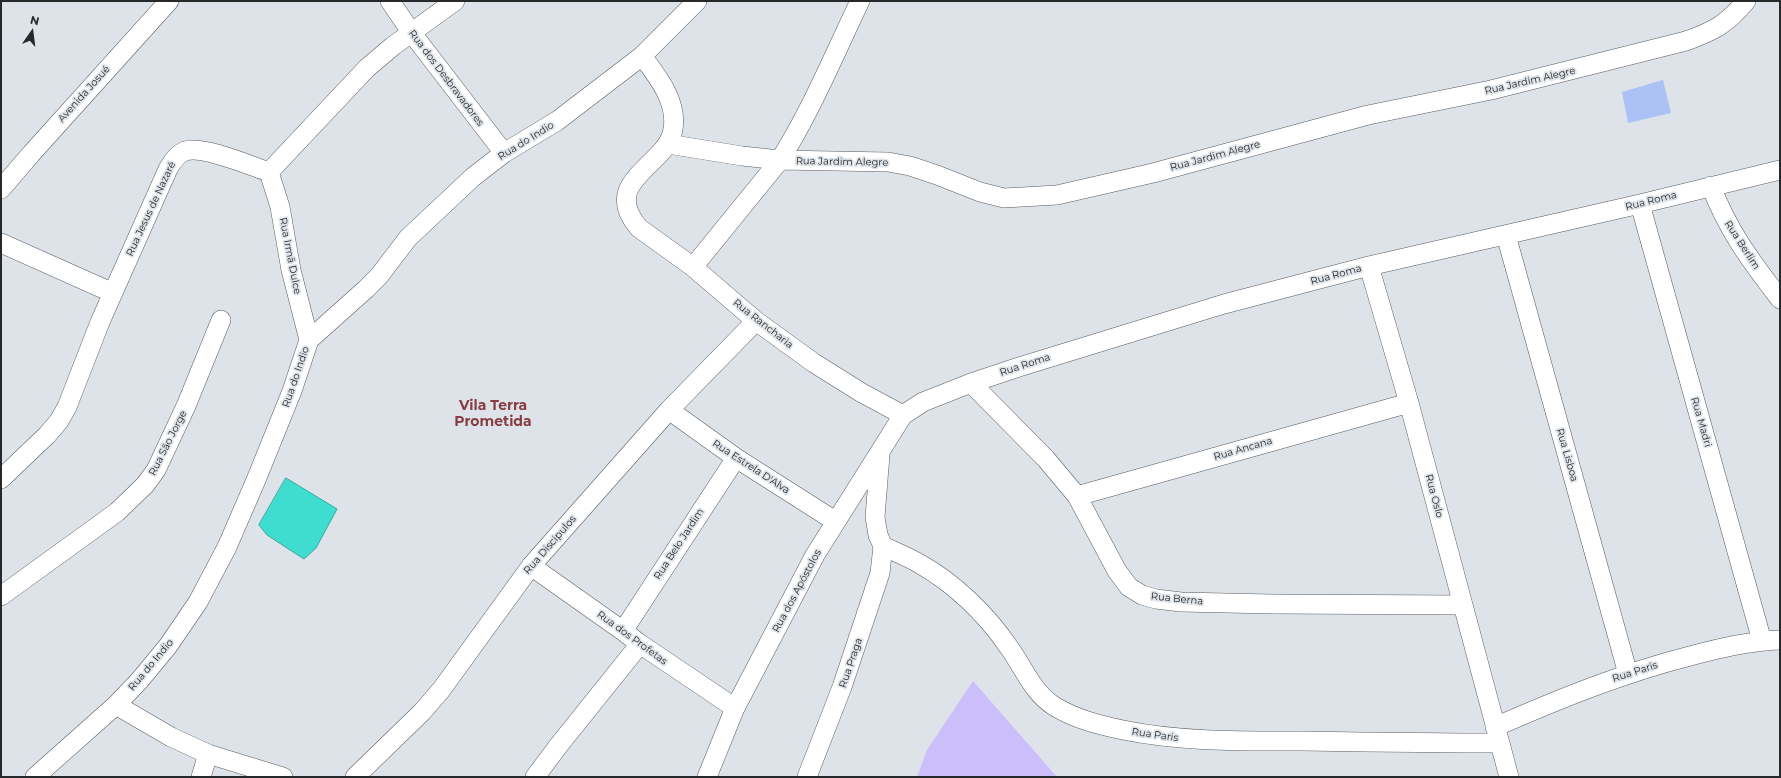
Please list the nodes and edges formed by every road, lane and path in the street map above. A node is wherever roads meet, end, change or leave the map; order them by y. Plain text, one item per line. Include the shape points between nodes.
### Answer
1 (169, 1) edge
2 (390, 1) edge
3 (455, 1) edge
4 (697, 1) edge
5 (860, 1) edge
6 (1746, 1) edge
7 (411, 32) junction
8 (642, 56) junction
9 (668, 144) junction
10 (504, 153) junction
11 (780, 160) junction
12 (1780, 170) edge
13 (270, 172) junction
14 (1711, 186) junction
15 (1, 189) edge
16 (1640, 204) junction
17 (1506, 235) junction
18 (1, 243) edge
19 (1369, 266) junction
20 (693, 267) junction
21 (113, 293) junction
22 (1780, 299) edge
23 (221, 320) dead end
24 (756, 321) junction
25 (309, 340) junction
26 (971, 383) junction
27 (1409, 403) junction
28 (669, 410) junction
29 (903, 415) junction
30 (880, 452) junction
31 (736, 458) junction
32 (1, 479) edge
33 (1077, 496) junction
34 (836, 521) junction
35 (882, 546) junction
36 (531, 566) junction
37 (1, 596) edge
38 (1463, 605) junction
39 (623, 630) junction
40 (1771, 640) edge
41 (640, 644) junction
42 (1628, 674) junction
43 (116, 705) junction
44 (735, 708) junction
45 (1497, 735) junction
46 (208, 754) junction
47 (35, 777) edge
48 (201, 777) edge
49 (282, 777) edge
50 (355, 777) edge
51 (535, 777) edge
52 (707, 777) edge
53 (807, 777) edge
54 (1509, 777) edge

1 - 15 street, Avenida Josué
2 - 7 street, Rua dos Desbravadores
3 - 7 street
4 - 8 street, Rua do Indio
5 - 11 street via 806,115
6 - 11 street, Rua Jardim Alegre via 1733,17 1711,32 1686,41 1491,90 1368,115 1153,173 1057,195 1004,198 980,192 917,168 888,162
7 - 10 street, Rua dos Desbravadores
7 - 13 street via 367,68
8 - 9 street via 662,82 670,101 673,118
8 - 10 street, Rua do Indio via 557,121
9 - 11 street, Rua Jardim Alegre
9 - 20 street, Rua Rancharia via 636,176 629,191 628,211 639,228
10 - 25 street, Rua do Indio via 473,177 425,221 408,238 379,276
11 - 20 street
12 - 14 street, Rua Roma
13 - 21 street, Rua Jesus de Nazaré via 194,149 175,158
13 - 25 street, Rua Irmã Dulce
14 - 16 street, Rua Roma
14 - 22 street, Rua Berlim via 1733,235
16 - 17 street, Rua Roma
16 - 40 street, Rua Madri
17 - 19 street, Rua Roma
17 - 42 street, Rua Lisboa
18 - 21 street
19 - 26 street, Rua Roma via 1224,304
19 - 27 street, Rua Oslo
20 - 24 street, Rua Rancharia
21 - 32 street, Rua Jesus de Nazaré via 59,421
23 - 37 street, Rua São Jorge via 186,406 156,470 146,485 111,517
24 - 28 street, Rua Discipulos
24 - 29 street, Rua Rancharia via 862,393
25 - 43 street, Rua do Indio via 292,391 227,547 205,588 168,646
26 - 29 street, Rua Roma via 923,402
26 - 33 street, Rua Berna via 1046,459
27 - 33 street, Rua Ancana
27 - 38 street, Rua Oslo
28 - 31 street, Rua Estrela D'Alva
28 - 36 street, Rua Discipulos
29 - 30 street, Rua dos Apóstolos
30 - 34 street, Rua dos Apóstolos
30 - 35 street, Rua Praga via 875,517
31 - 34 street, Rua Estrela D'Alva
31 - 39 street, Rua Belo Jardim
33 - 38 street, Rua Berna via 1117,571 1129,587 1142,595 1156,599 1272,604
34 - 44 street, Rua dos Apóstolos
35 - 45 street, Rua Paris via 919,563 965,598 1008,646 1038,692 1054,705 1078,718 1152,736 1203,740
35 - 53 street, Rua Praga via 880,573 863,628
36 - 39 street, Rua dos Profetas
36 - 50 street, Rua Discipulos via 441,690 407,728
38 - 45 street, Rua Oslo
39 - 41 street, Rua dos Profetas
40 - 42 street, Rua Paris via 1718,648
41 - 44 street, Rua dos Profetas
41 - 51 street
42 - 45 street, Rua Paris via 1589,688
43 - 46 street via 171,737
43 - 47 street, Rua do Indio
44 - 52 street, Rua dos Apóstolos
45 - 54 street, Rua Oslo
46 - 48 street
46 - 49 street

